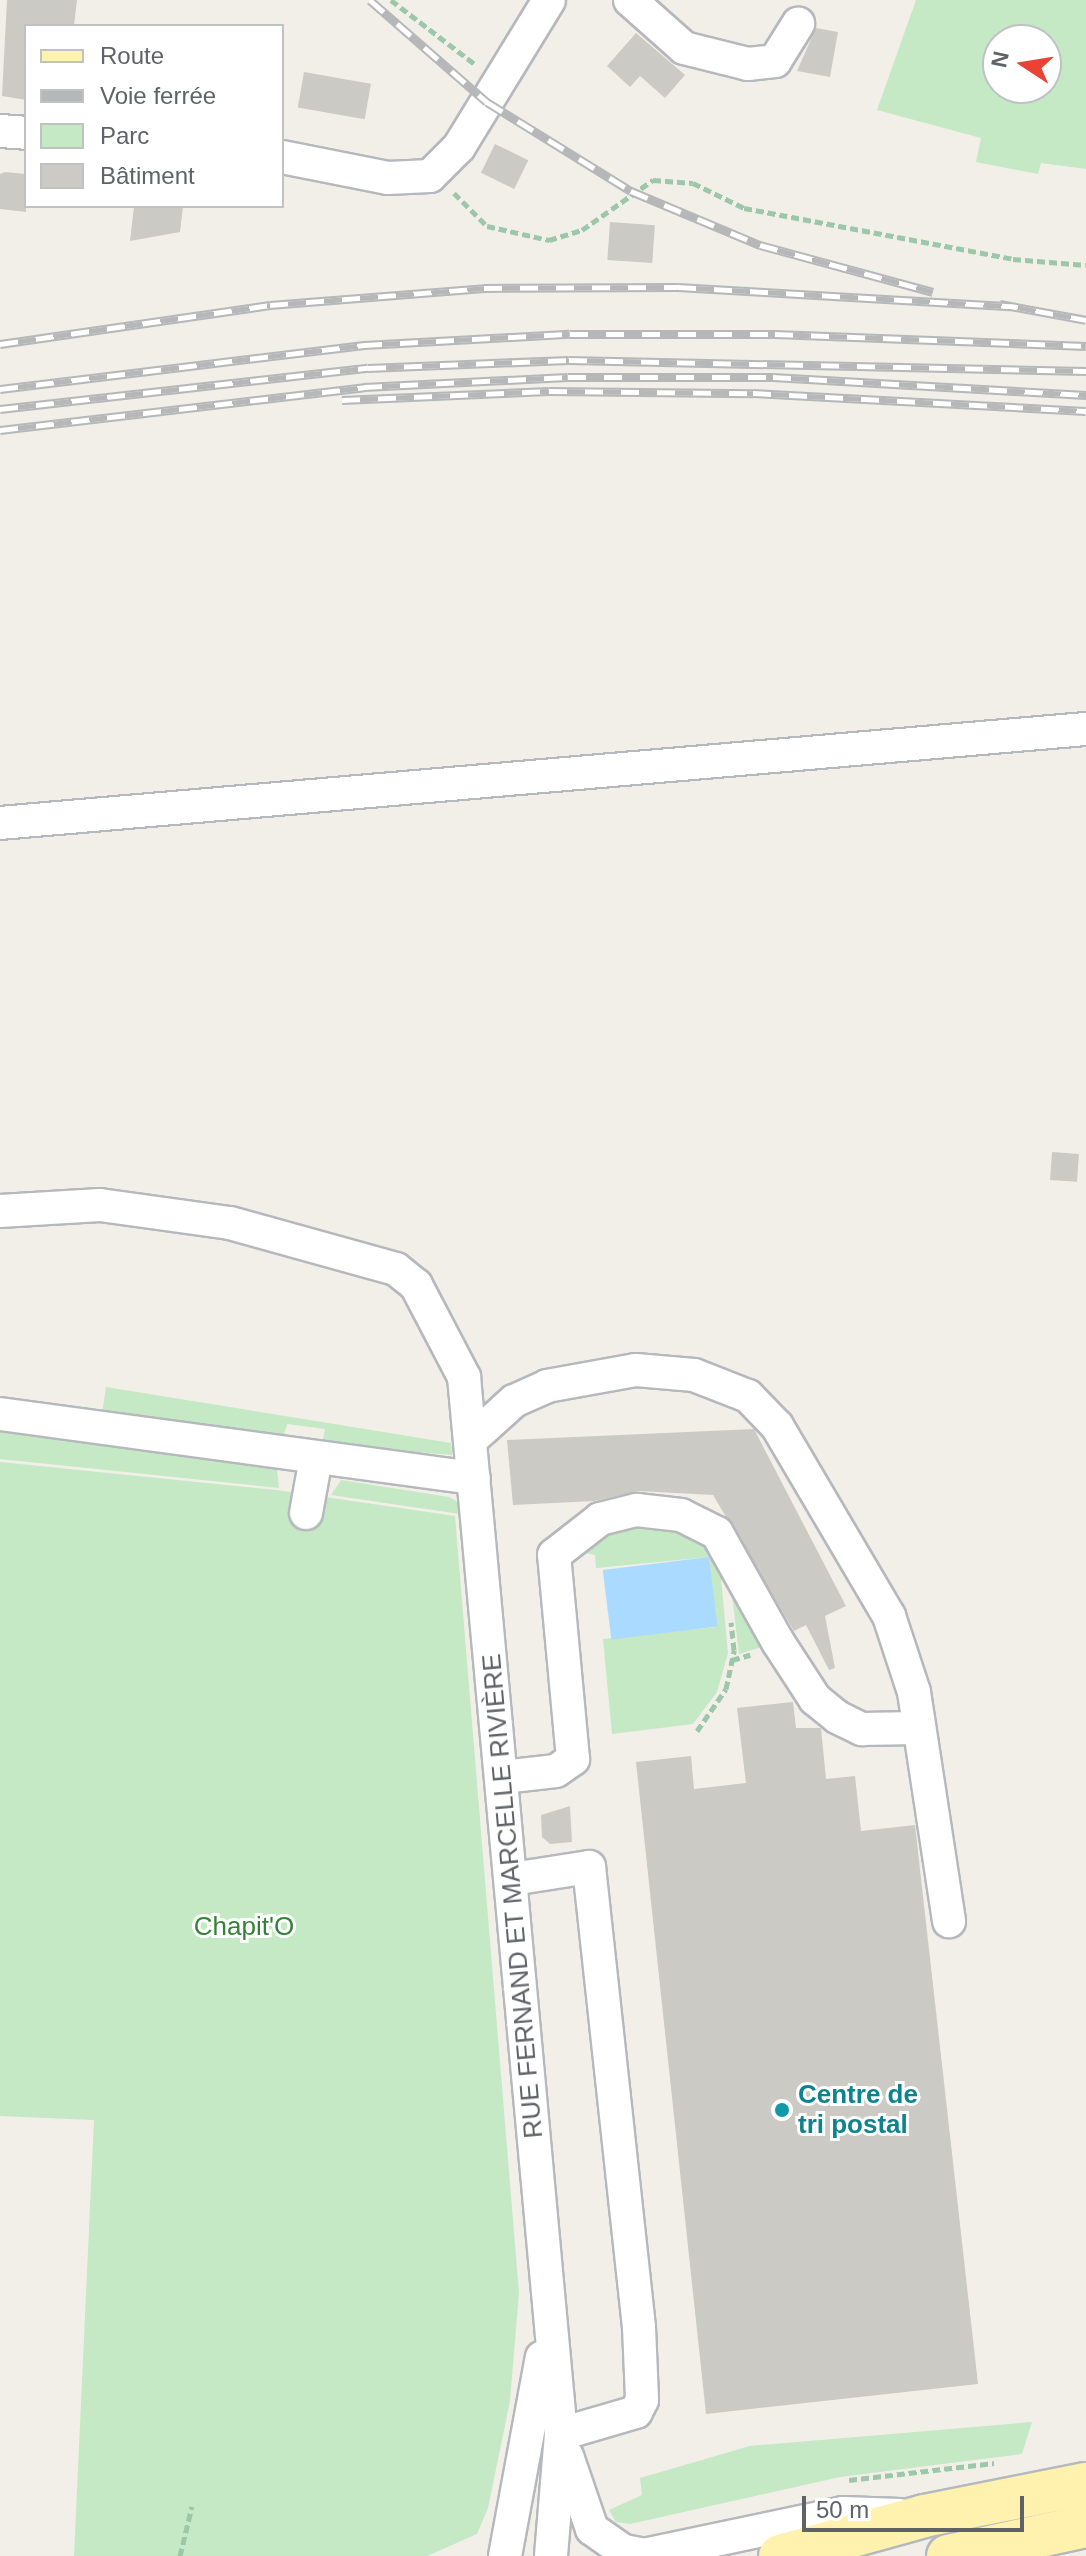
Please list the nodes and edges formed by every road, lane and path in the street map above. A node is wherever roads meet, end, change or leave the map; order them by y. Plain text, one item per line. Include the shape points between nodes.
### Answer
1 (391, 0) edge
2 (549, 0) edge
3 (630, 0) edge
4 (798, 24) dead end
5 (487, 73) dead end
6 (0, 131) edge
7 (24, 133) edge
8 (284, 157) edge
9 (439, 169) junction
10 (1086, 265) edge
11 (1086, 729) edge
12 (0, 823) edge
13 (0, 1211) edge
14 (0, 1414) edge
15 (473, 1438) junction
16 (316, 1458) junction
17 (474, 1478) junction
18 (306, 1513) dead end
19 (730, 1619) dead end
20 (917, 1728) junction
21 (697, 1731) dead end
22 (503, 1777) junction
23 (512, 1879) junction
24 (949, 1921) dead end
25 (548, 2314) junction
26 (561, 2434) junction
27 (1086, 2484) edge
28 (192, 2506) dead end
29 (924, 2516) junction
30 (1086, 2526) edge
31 (180, 2556) edge
32 (505, 2556) edge
33 (551, 2556) edge
34 (780, 2556) edge
35 (948, 2556) edge

1 - 5 path
2 - 9 street via 459,147
3 - 4 street via 684,48 748,64 775,61
6 - 7 street
8 - 9 street via 388,178 419,179
9 - 10 path via 487,226 549,240 582,230 653,180 693,183 744,208 1013,259
11 - 12 street
13 - 15 street, RUE FERNAND ET MARCELLE RIVIÈRE via 100,1205 230,1223 396,1269 416,1285 455,1355
14 - 16 street
15 - 17 street, RUE FERNAND ET MARCELLE RIVIÈRE
15 - 20 street via 514,1401 594,1374 694,1375 748,1396 777,1426 889,1616 914,1692
16 - 17 street
16 - 18 street
17 - 22 street, RUE FERNAND ET MARCELLE RIVIÈRE
19 - 21 path via 734,1650 726,1689
20 - 22 street via 866,1716 851,1725 815,1699 717,1533 681,1515 637,1510 600,1519 554,1555 573,1759 556,1771
20 - 24 street
22 - 23 street, RUE FERNAND ET MARCELLE RIVIÈRE
23 - 25 street, RUE FERNAND ET MARCELLE RIVIÈRE
23 - 26 street via 589,1867 639,2327 642,2400 636,2412
25 - 26 street, RUE FERNAND ET MARCELLE RIVIÈRE
25 - 32 street, RUE FERNAND ET MARCELLE RIVIÈRE
26 - 29 street via 581,2511 592,2529 624,2551 657,2554 843,2513
26 - 33 street, RUE FERNAND ET MARCELLE RIVIÈRE
27 - 29 main road
28 - 31 path
29 - 34 main road
30 - 35 main road

